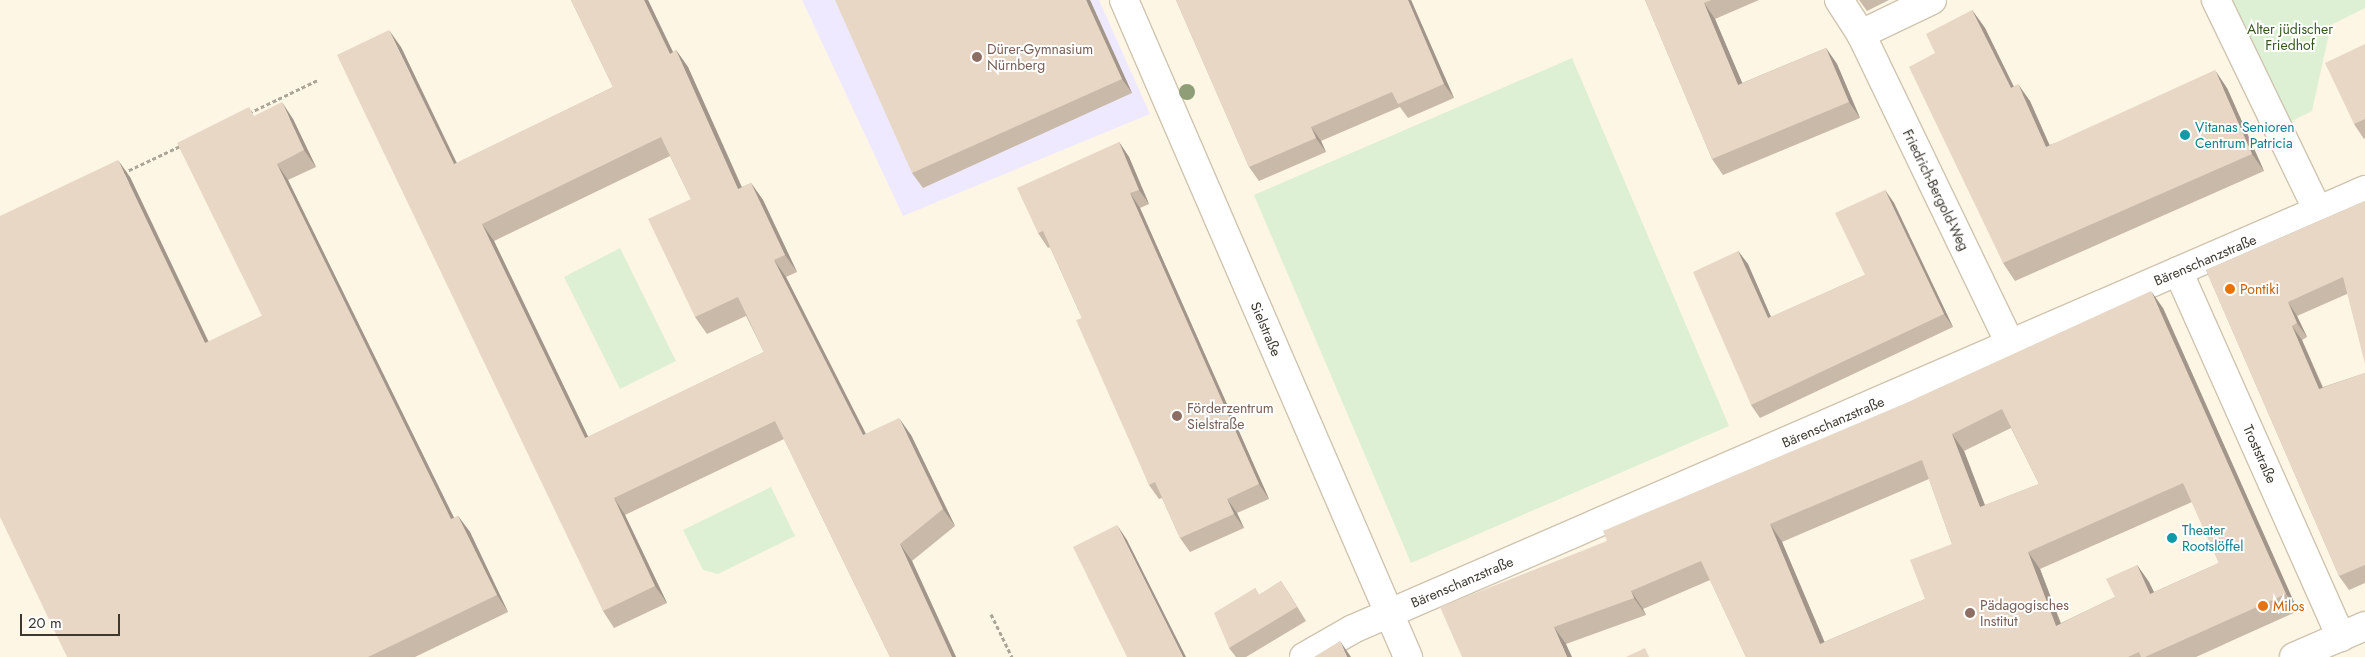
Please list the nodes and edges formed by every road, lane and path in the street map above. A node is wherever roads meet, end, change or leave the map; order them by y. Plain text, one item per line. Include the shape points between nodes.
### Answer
1 (1839, 0) edge
2 (1932, 0) edge
3 (2216, 0) edge
4 (1130, 2) edge
5 (1861, 34) junction
6 (318, 80) dead end
7 (239, 118) edge
8 (186, 143) edge
9 (115, 177) edge
10 (2365, 190) edge
11 (2318, 211) junction
12 (2178, 271) junction
13 (2011, 345) junction
14 (991, 614) dead end
15 (1388, 614) junction
16 (2353, 631) edge
17 (1012, 657) edge
18 (1304, 657) edge
19 (1408, 657) edge
20 (2294, 657) edge

1 - 5 street, Friedrich-Bergold-Weg
2 - 5 street
3 - 11 street
4 - 15 street, Sielstraße
5 - 13 street, Friedrich-Bergold-Weg
6 - 7 path
8 - 9 path
10 - 11 street, Bärenschanzstraße
11 - 12 street, Bärenschanzstraße
12 - 13 street, Bärenschanzstraße
12 - 16 street, Troststraße
13 - 15 street, Bärenschanzstraße
14 - 17 path
15 - 18 street, Bärenschanzstraße
15 - 19 street, Sielstraße
16 - 20 street

